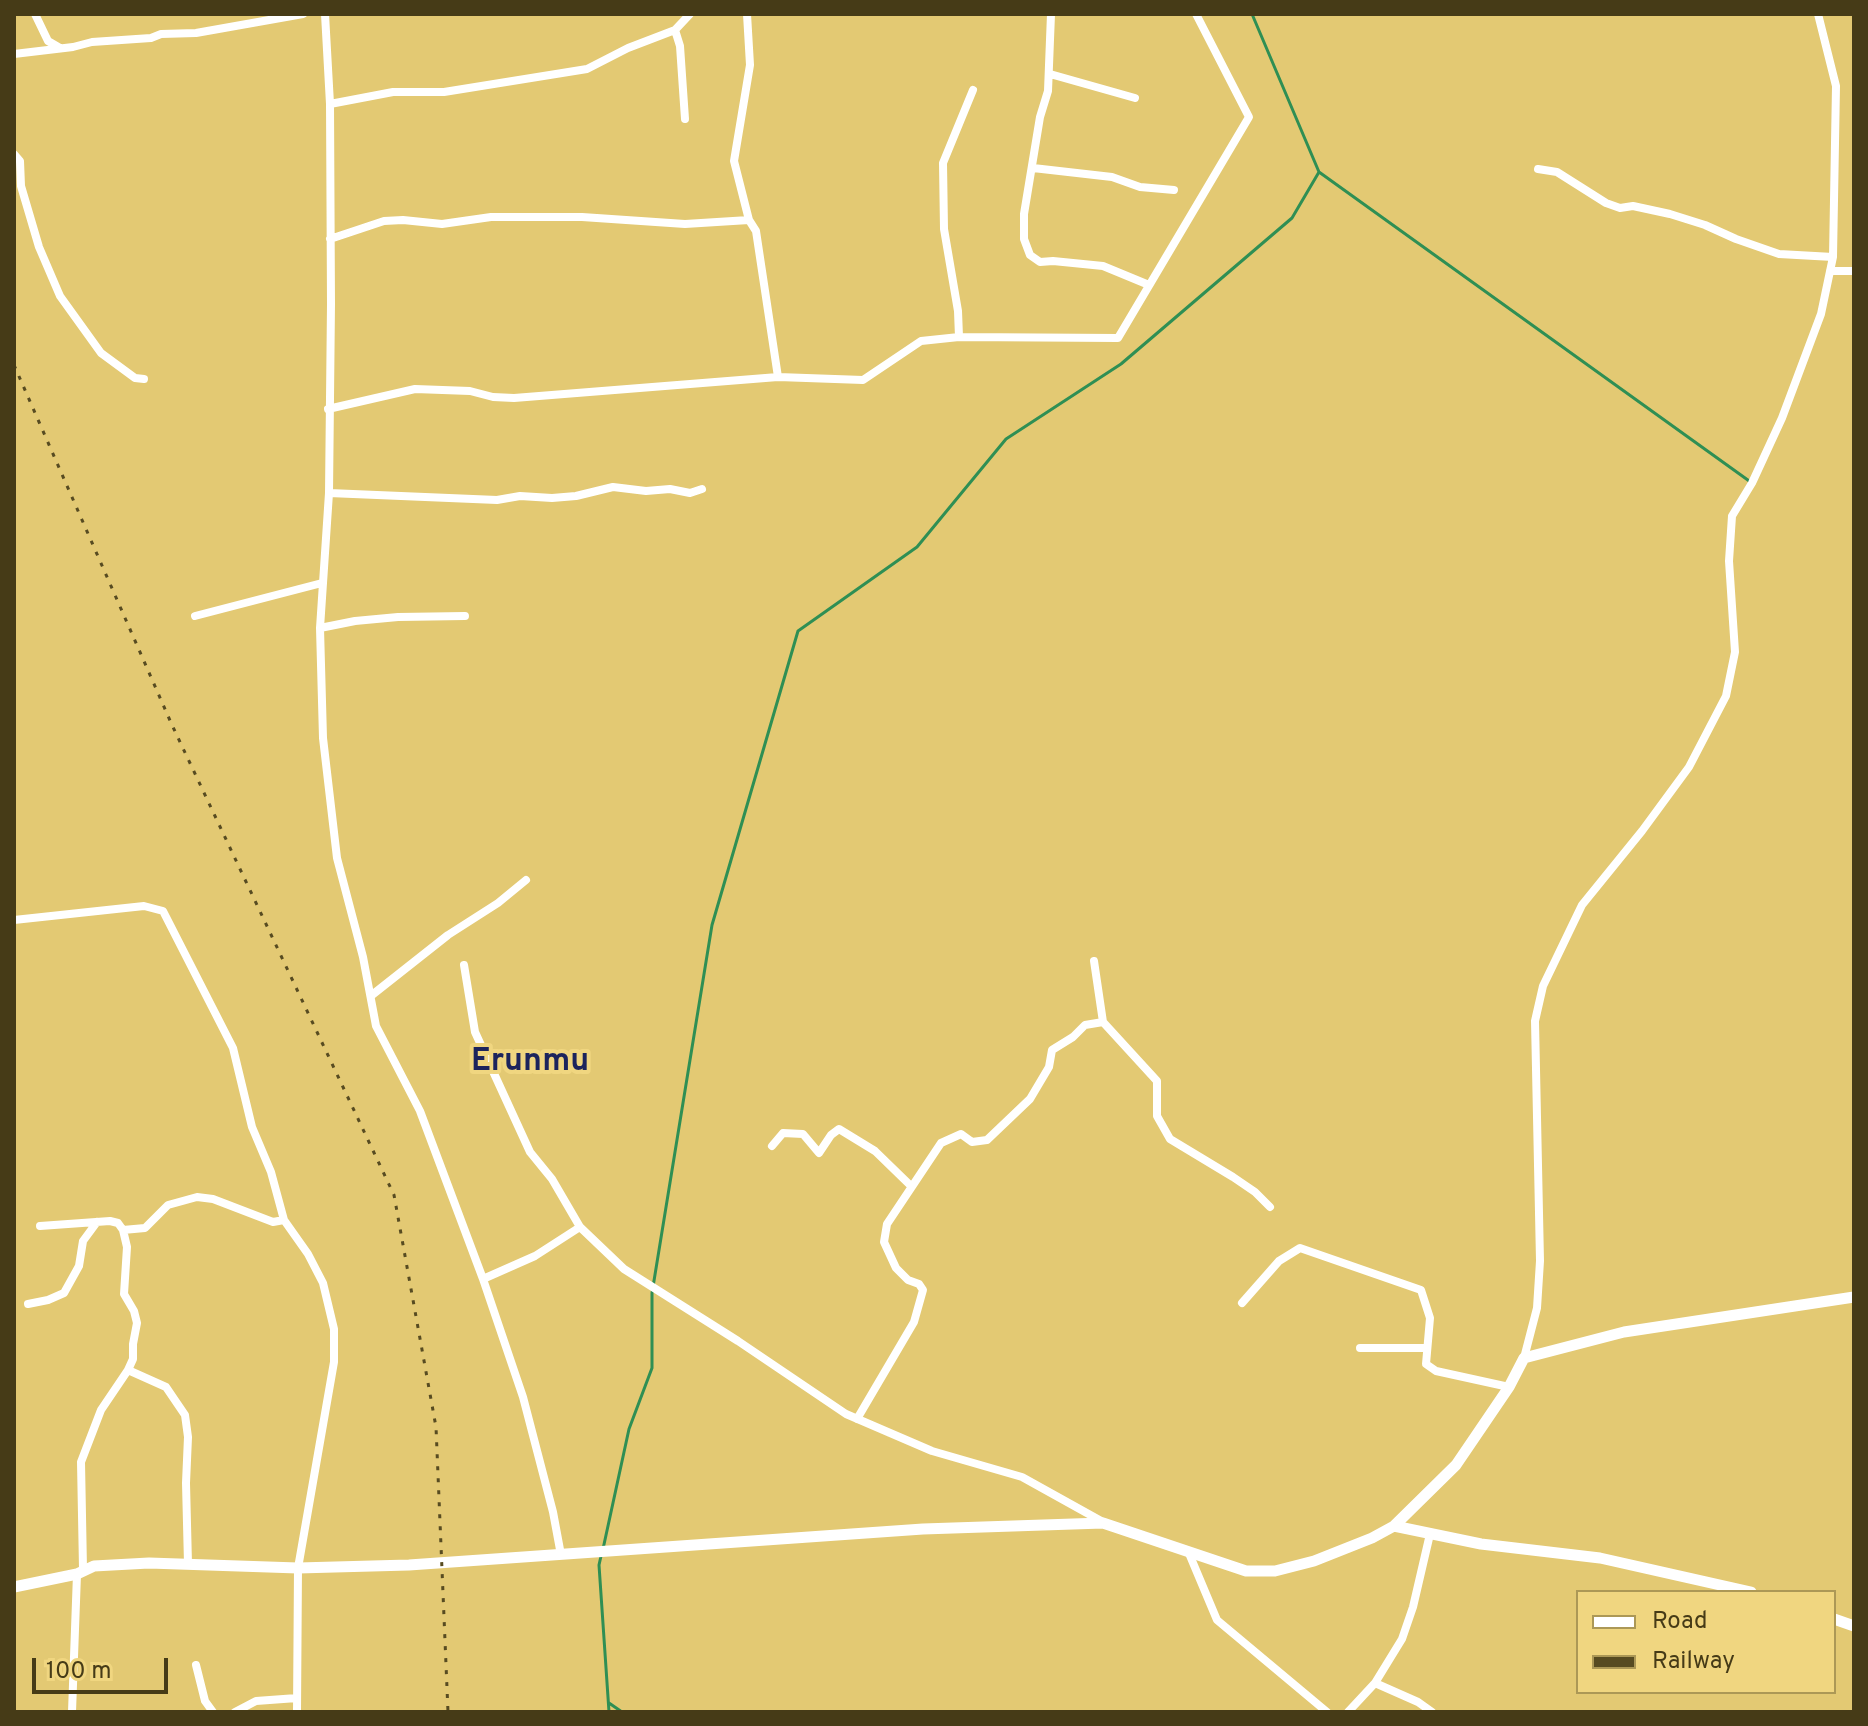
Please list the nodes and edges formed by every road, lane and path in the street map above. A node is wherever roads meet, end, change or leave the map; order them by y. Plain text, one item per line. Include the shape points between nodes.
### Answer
1 (35, 14) edge
2 (303, 14) edge
3 (325, 14) edge
4 (690, 14) edge
5 (747, 14) edge
6 (1051, 14) edge
7 (1196, 14) edge
8 (1818, 14) edge
9 (675, 30) junction
10 (60, 48) junction
11 (14, 54) edge
12 (1050, 74) junction
13 (973, 90) dead end
14 (1135, 98) dead end
15 (330, 104) junction
16 (685, 119) dead end
17 (14, 154) edge
18 (1033, 168) junction
19 (1538, 169) dead end
20 (1174, 190) dead end
21 (749, 220) junction
22 (330, 239) junction
23 (1833, 257) junction
24 (1830, 271) junction
25 (1854, 271) edge
26 (1149, 285) junction
27 (959, 337) junction
28 (778, 377) junction
29 (144, 379) dead end
30 (328, 409) junction
31 (702, 489) dead end
32 (329, 493) junction
33 (322, 583) junction
34 (195, 616) dead end
35 (465, 616) dead end
36 (320, 628) junction
37 (526, 880) dead end
38 (14, 920) edge
39 (1094, 961) dead end
40 (464, 965) dead end
41 (372, 995) junction
42 (1103, 1022) junction
43 (772, 1146) dead end
44 (911, 1186) junction
45 (1270, 1207) dead end
46 (284, 1220) junction
47 (97, 1222) junction
48 (40, 1226) dead end
49 (580, 1227) junction
50 (123, 1230) junction
51 (483, 1279) junction
52 (1854, 1297) edge
53 (1242, 1303) dead end
54 (28, 1304) dead end
55 (1360, 1348) dead end
56 (1426, 1348) junction
57 (1524, 1358) junction
58 (128, 1370) junction
59 (1509, 1387) junction
60 (857, 1419) junction
61 (1103, 1523) junction
62 (1394, 1526) junction
63 (1430, 1534) junction
64 (1188, 1551) junction
65 (561, 1555) junction
66 (188, 1564) junction
67 (298, 1568) junction
68 (80, 1571) junction
69 (14, 1587) edge
70 (1742, 1590) edge
71 (196, 1665) dead end
72 (1375, 1683) junction
73 (297, 1698) junction
74 (72, 1712) edge
75 (213, 1712) edge
76 (235, 1712) edge
77 (297, 1712) edge
78 (1327, 1712) edge
79 (1348, 1712) edge
80 (1432, 1712) edge

1 - 10 street via 48,41
2 - 10 street
3 - 15 street
4 - 9 street
5 - 21 street via 750,65 734,161
6 - 12 street
7 - 26 street via 1249,117
8 - 23 street via 1836,86
9 - 15 street via 587,69
9 - 16 street
10 - 11 street
12 - 14 street
12 - 18 street
13 - 27 street via 943,163 944,229
15 - 22 street
17 - 29 street via 39,247 60,296 101,353
18 - 20 street
18 - 26 street via 1024,214 1030,255 1040,262 1103,266
19 - 23 street via 1557,172 1620,208 1670,214 1779,254
21 - 22 street via 394,221
21 - 28 street via 756,231
22 - 30 street
23 - 24 street
24 - 25 street
24 - 57 street via 1821,314 1782,418 1732,516 1735,652 1726,696 1689,767 1582,905 1543,986 1535,1021 1538,1293
26 - 27 street via 1118,338
27 - 28 street via 921,341 863,380
28 - 30 street via 514,398 415,389
30 - 32 street
31 - 32 street via 690,493 613,487 576,496 497,500
32 - 33 street
33 - 34 street
33 - 36 street
35 - 36 street via 398,617
36 - 41 street via 323,738 337,858
37 - 41 street
38 - 46 street via 144,906 163,911 233,1048 252,1127
39 - 42 street
40 - 49 street via 475,1032 514,1121
41 - 51 street via 376,1026 420,1111
42 - 44 street via 1085,1025 1052,1050 1038,1087 1005,1125 987,1140 972,1142 961,1134 941,1143
42 - 45 street via 1157,1081 1157,1116 1170,1139
43 - 44 street via 783,1133 803,1134 819,1153 839,1129 875,1151
44 - 60 street via 887,1224 884,1242 896,1268 923,1290 914,1322
46 - 50 street via 273,1222 197,1197 168,1205 145,1228
46 - 67 street via 323,1283 334,1329 334,1362
47 - 48 street
47 - 50 street via 118,1223
47 - 54 street via 83,1241 79,1266 64,1293
49 - 51 street via 535,1256
49 - 60 street via 624,1269
50 - 58 street via 124,1294 137,1323
51 - 65 street via 523,1397
52 - 57 street via 1624,1332
53 - 56 street via 1279,1261 1300,1248 1421,1290 1430,1318
55 - 56 street
56 - 59 street via 1426,1364 1436,1371
57 - 59 street
58 - 66 street via 166,1387 185,1415
58 - 68 street via 101,1410 81,1462
59 - 62 street via 1456,1465
60 - 61 street via 932,1451 1022,1477
61 - 64 street
61 - 65 street via 923,1529
62 - 63 street
62 - 64 street via 1314,1561 1275,1571 1246,1571
63 - 70 street via 1600,1558
63 - 72 street via 1406,1629
64 - 78 street via 1217,1620
65 - 67 street
66 - 67 street
66 - 68 street
67 - 73 street
68 - 69 street
68 - 74 street
71 - 75 street
72 - 79 street
72 - 80 street
73 - 76 street via 256,1701
73 - 77 street

